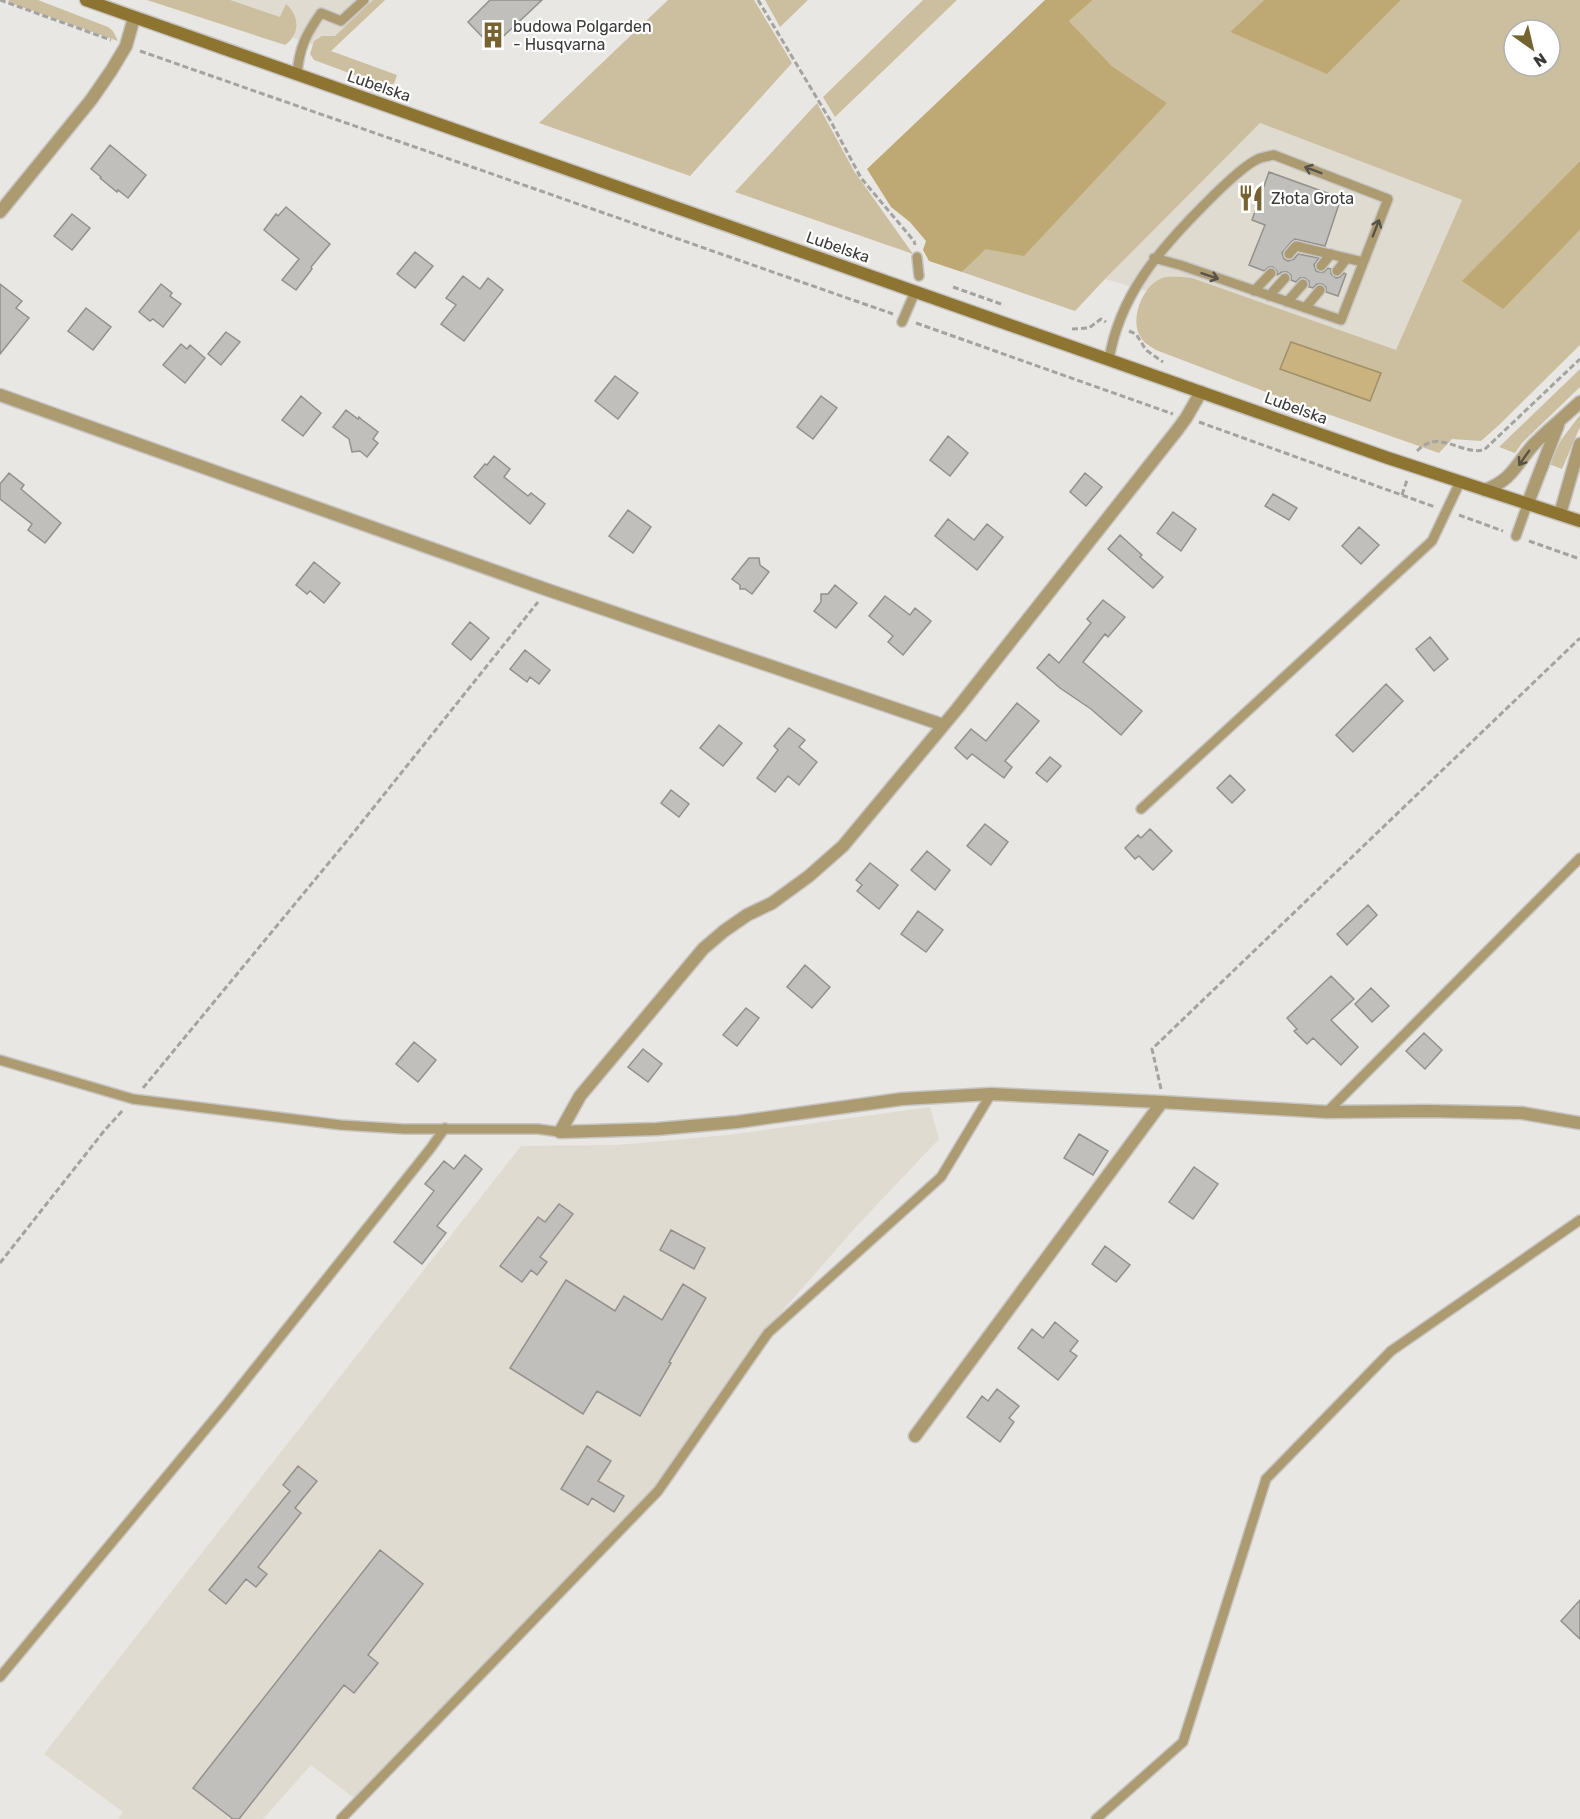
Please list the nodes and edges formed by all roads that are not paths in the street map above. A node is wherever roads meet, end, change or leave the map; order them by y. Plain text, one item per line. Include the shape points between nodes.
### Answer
1 (86, 0) edge
2 (364, 0) edge
3 (134, 18) junction
4 (297, 75) junction
5 (0, 212) edge
6 (1312, 250) junction
7 (1289, 254) dead end
8 (1331, 254) junction
9 (917, 257) road end
10 (1154, 258) junction
11 (1347, 258) junction
12 (1303, 259) dead end
13 (1363, 262) junction
14 (1321, 266) dead end
15 (1337, 271) dead end
16 (1271, 273) dead end
17 (919, 276) dead end
18 (1285, 278) dead end
19 (1303, 284) dead end
20 (1320, 290) dead end
21 (1254, 291) junction
22 (915, 292) junction
23 (1269, 296) junction
24 (1287, 302) junction
25 (1305, 308) junction
26 (903, 320) road end
27 (1108, 360) junction
28 (1201, 392) junction
29 (0, 395) edge
30 (1580, 402) edge
31 (1560, 422) junction
32 (1580, 444) edge
33 (1460, 482) junction
34 (1485, 490) junction
35 (1527, 505) junction
36 (1560, 514) junction
37 (1580, 521) edge
38 (1516, 536) road end
39 (943, 725) junction
40 (1141, 809) dead end
41 (1580, 858) edge
42 (0, 1060) edge
43 (992, 1094) junction
44 (1162, 1102) junction
45 (1327, 1112) junction
46 (1580, 1123) edge
47 (445, 1128) junction
48 (560, 1132) junction
49 (1580, 1220) edge
50 (915, 1436) dead end
51 (0, 1677) edge
52 (341, 1819) edge
53 (1096, 1819) edge

1 - 3 main road, Lubelska
2 - 4 lane via 341,21 321,13 307,33
3 - 4 main road, Lubelska
3 - 5 street via 121,56 91,100
4 - 22 main road, Lubelska
6 - 7 lane via 1296,246
6 - 8 lane
6 - 12 lane
8 - 11 lane
8 - 14 lane
9 - 17 lane
13 -> 10 lane via 1388,199 1274,155 1257,159 1222,187
10 -> 21 lane
10 - 27 lane via 1122,315
11 - 13 lane
11 - 15 lane
13 - 25 lane via 1341,320
16 - 21 lane
18 - 23 lane
19 - 24 lane
20 - 25 lane
21 - 23 lane
22 - 26 lane
22 - 27 main road, Lubelska
23 - 24 lane
24 - 25 lane
27 - 28 main road, Lubelska
28 - 33 main road, Lubelska
28 - 39 street via 1186,418
29 - 39 street via 548,590
30 - 31 street
31 -> 34 street via 1535,443 1512,474
31 - 35 street
32 - 36 street
33 - 34 main road, Lubelska
33 - 40 lane via 1432,541
34 - 35 main road, Lubelska
35 - 36 main road, Lubelska
35 - 38 lane
36 - 37 main road, Lubelska
39 - 48 street via 843,846 772,903 747,915 704,949 580,1096
41 - 45 lane
42 - 47 lane via 133,1099 341,1125
43 - 44 street
43 - 48 street via 902,1099 657,1130
43 - 52 lane via 941,1178 768,1333 658,1491
44 - 45 street
44 - 50 street
45 - 46 street via 1522,1113
47 - 48 lane
47 - 51 lane via 225,1406
49 - 53 lane via 1391,1351 1266,1479 1183,1742

